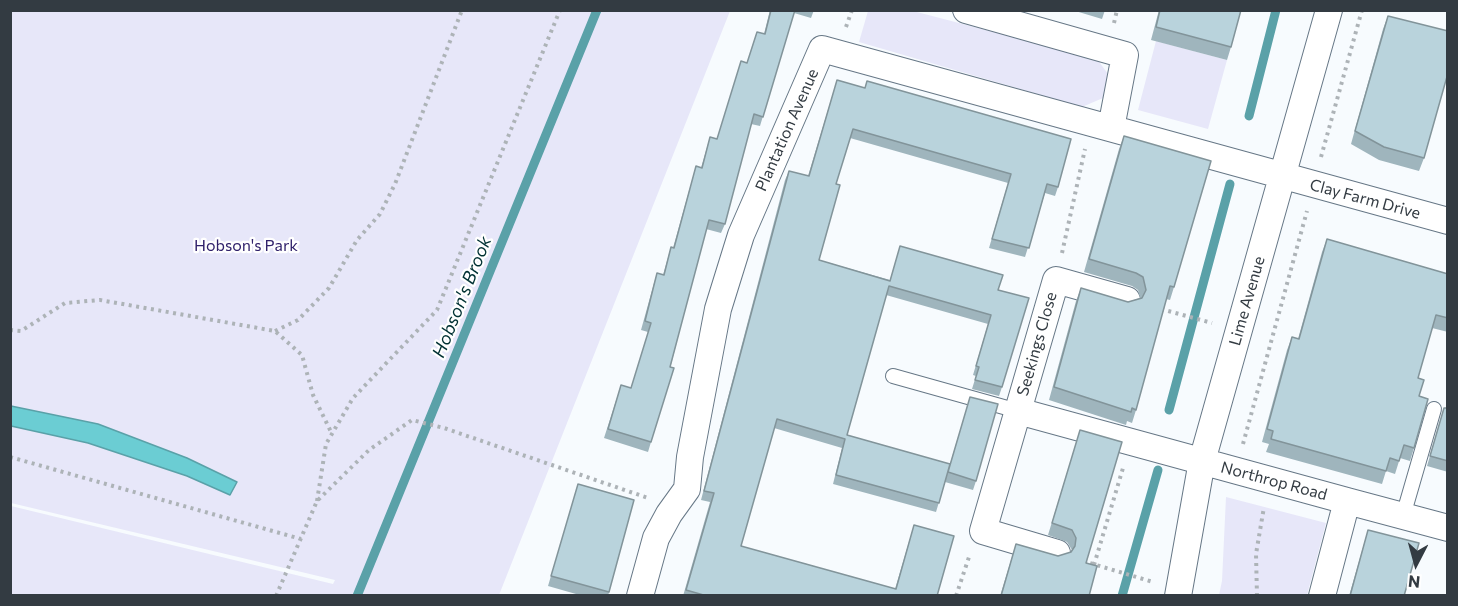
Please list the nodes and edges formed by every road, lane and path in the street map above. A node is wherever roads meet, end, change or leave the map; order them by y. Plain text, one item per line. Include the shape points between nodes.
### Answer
1 (462, 10) edge
2 (560, 10) edge
3 (966, 10) edge
4 (1329, 10) edge
5 (1362, 10) edge
6 (1101, 126) junction
7 (1282, 176) junction
8 (1314, 185) junction
9 (1448, 221) edge
10 (1056, 280) junction
11 (1127, 300) edge
12 (1165, 310) edge
13 (1201, 320) dead end
14 (10, 330) edge
15 (275, 331) junction
16 (893, 376) dead end
17 (1434, 409) dead end
18 (1018, 411) junction
19 (332, 434) junction
20 (1131, 441) junction
21 (10, 457) edge
22 (1202, 461) junction
23 (1236, 470) junction
24 (1269, 479) junction
25 (317, 501) junction
26 (1347, 501) junction
27 (675, 506) junction
28 (1403, 516) junction
29 (1448, 528) edge
30 (983, 531) junction
31 (301, 539) junction
32 (1057, 553) edge
33 (1148, 581) dead end
34 (276, 596) edge
35 (640, 596) edge
36 (956, 596) edge
37 (1178, 596) edge
38 (1257, 596) edge
39 (1322, 596) edge

1 - 15 path via 380,214 357,240 329,288 298,320
2 - 19 path via 437,310 353,398
3 - 6 street via 1125,55
4 - 7 street, Lime Avenue
5 - 8 path
6 - 7 street, Plantation Avenue
6 - 10 path
6 - 27 street, Plantation Avenue via 822,49 741,235 718,309 687,489
7 - 8 street, Clay Farm Drive
7 - 22 street, Lime Avenue
8 - 9 street, Clay Farm Drive
8 - 23 path
10 - 11 street, Seekings Close
10 - 18 street, Seekings Close
12 - 13 path
14 - 15 path via 21,331 65,303 100,300
15 - 19 path via 302,355 313,395
16 - 18 lane
17 - 28 lane
18 - 20 street, Seekings Close
18 - 30 street, Seekings Close
19 - 25 path via 326,444
20 - 22 street, Seekings Close
20 - 33 path via 1094,565
21 - 31 path
22 - 23 street, Northrop Road
22 - 37 street, Lime Avenue
23 - 24 street, Northrop Road
24 - 26 street, Northrop Road
24 - 38 path via 1256,554
25 - 27 path via 369,450 412,420
25 - 31 path
26 - 28 street, Northrop Road
26 - 39 street, Northrop Road
27 - 35 street, Plantation Avenue via 656,538
28 - 29 street, Northrop Road
30 - 32 street
30 - 36 path
31 - 34 path

